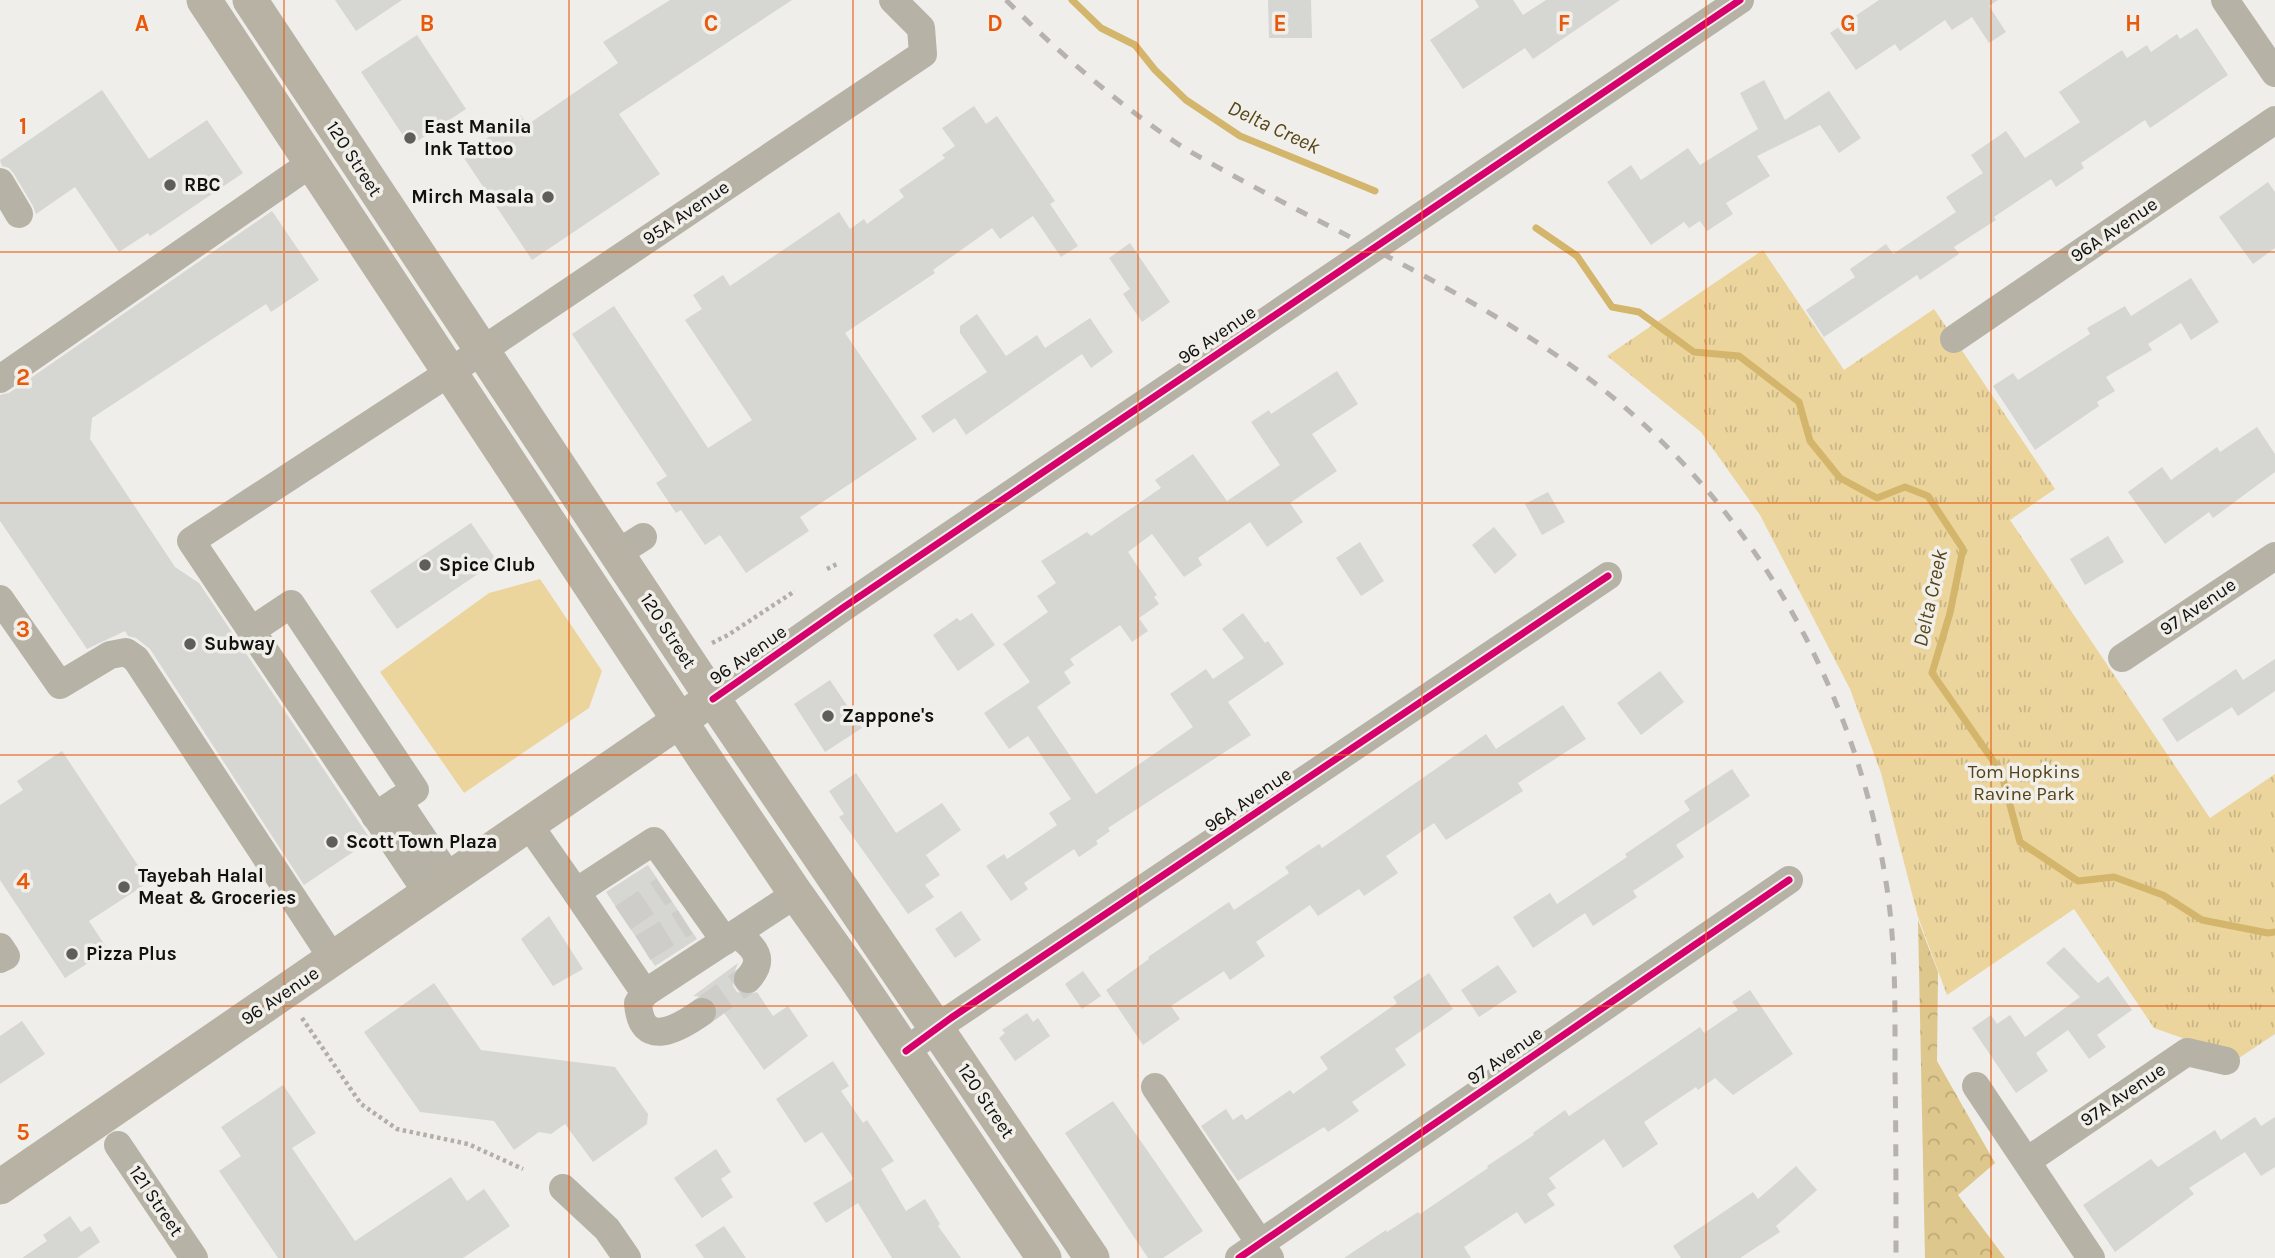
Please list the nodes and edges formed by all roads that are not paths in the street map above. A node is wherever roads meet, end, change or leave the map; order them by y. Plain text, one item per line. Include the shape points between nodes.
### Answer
1 (893, 0) edge
2 (1740, 0) edge
3 (2225, 0) edge
4 (252, 1) edge
5 (212, 11) edge
6 (2275, 73) edge
7 (2275, 120) edge
8 (313, 162) junction
9 (0, 182) edge
10 (19, 214) dead end
11 (1954, 339) dead end
12 (482, 348) junction
13 (450, 372) junction
14 (0, 379) edge
15 (2275, 556) edge
16 (1608, 576) dead end
17 (0, 598) edge
18 (251, 631) junction
19 (2122, 658) dead end
20 (713, 699) junction
21 (680, 720) junction
22 (387, 809) junction
23 (528, 825) junction
24 (1789, 880) dead end
25 (439, 887) junction
26 (576, 892) junction
27 (796, 894) junction
28 (731, 938) junction
29 (0, 947) edge
30 (333, 959) junction
31 (0, 960) edge
32 (748, 979) dead end
33 (645, 993) junction
34 (702, 1012) tunnel mouth
35 (937, 1029) junction
36 (906, 1051) junction
37 (2226, 1061) dead end
38 (1976, 1086) dead end
39 (1155, 1087) dead end
40 (118, 1145) dead end
41 (2026, 1161) junction
42 (0, 1187) edge
43 (563, 1188) dead end
44 (1256, 1253) edge
45 (194, 1258) edge
46 (627, 1258) edge
47 (1044, 1258) edge
48 (1093, 1258) edge
49 (2091, 1258) edge

1 - 12 street, 95A Avenue via 921,28 923,54
2 - 20 street, 96 Avenue
3 - 6 street
4 - 5 street
4 - 12 main road, 120 Street
5 - 8 main road, 120 Street
7 - 11 street, 96A Avenue
8 - 13 main road, 120 Street
8 - 14 street
9 - 10 street
12 - 13 street, 95A Avenue
12 - 20 main road, 120 Street via 552,457 630,545
13 - 18 street, 95A Avenue via 191,541
13 - 21 main road, 120 Street
15 - 19 street, 97 Avenue
16 - 35 street, 96A Avenue
17 - 30 street via 60,685 110,654 126,652 136,659
18 - 22 street
18 - 22 street via 291,604 415,790
20 - 21 main road, 96 Avenue
20 - 35 main road, 120 Street
21 - 23 main road, 96 Avenue
21 - 27 main road, 120 Street
22 - 25 street
23 - 25 main road, 96 Avenue
23 - 26 street
24 - 44 street, 97 Avenue
25 - 30 main road, 96 Avenue
26 - 28 street via 654,841 673,885 695,916
26 - 33 street via 613,925 633,955
27 - 28 street
27 - 36 main road, 120 Street
28 - 32 street via 754,950 757,969
28 - 33 street
29 - 31 street via 6,956
30 - 42 main road, 96 Avenue
33 - 34 street via 638,1003 639,1016 651,1030 665,1033
35 - 36 street, 96A Avenue
35 - 48 main road, 120 Street
36 - 47 main road, 120 Street
37 - 41 street, 97A Avenue via 2187,1052
38 - 41 street
39 - 44 street
40 - 45 street, 121 Street
41 - 49 street
43 - 46 street via 607,1229

